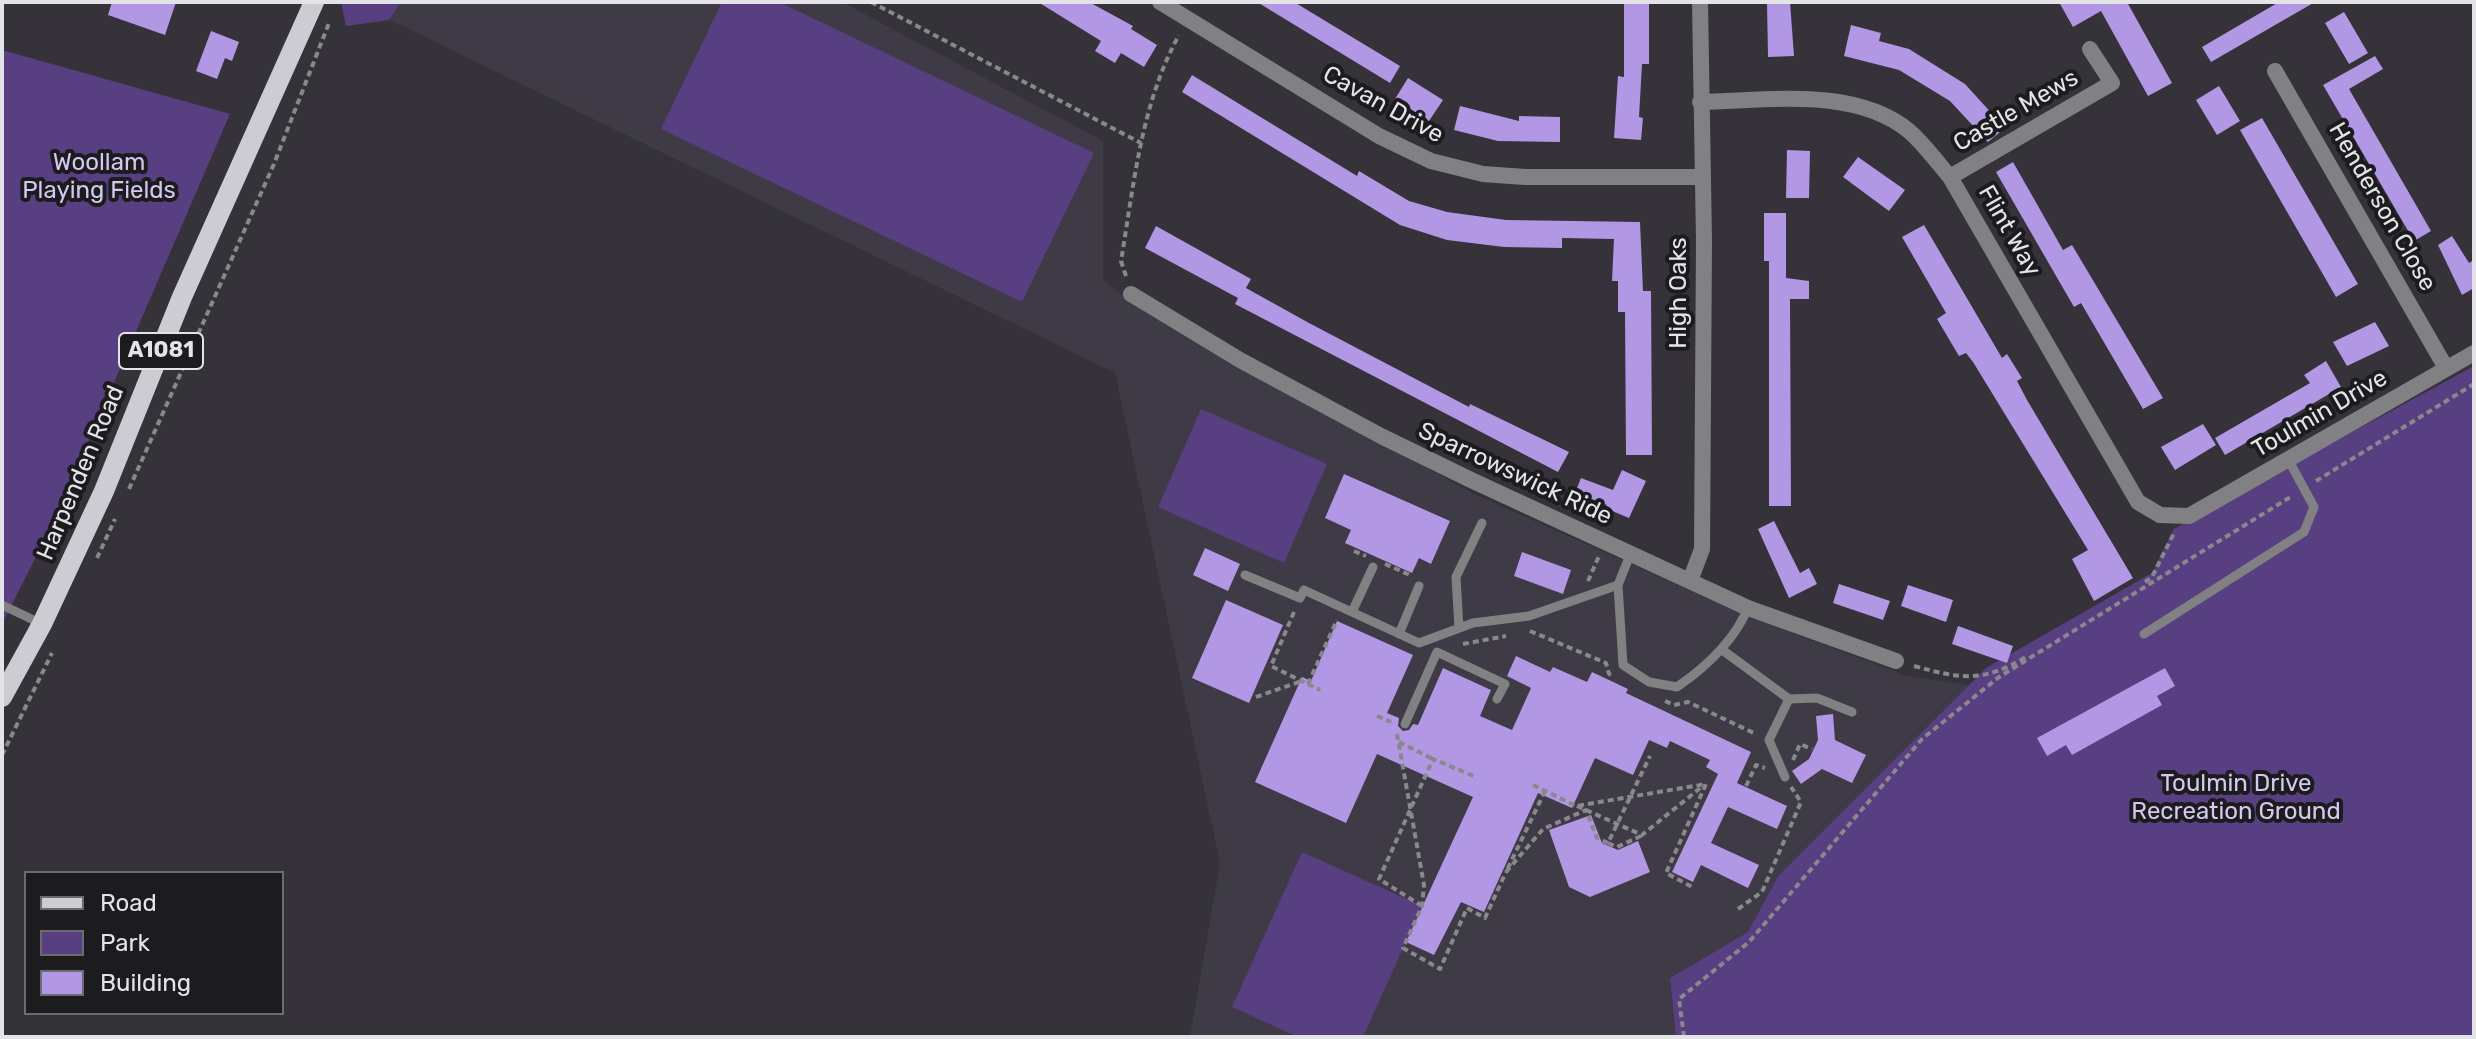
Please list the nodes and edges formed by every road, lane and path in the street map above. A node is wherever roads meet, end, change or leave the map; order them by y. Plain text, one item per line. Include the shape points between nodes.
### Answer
1 (314, 2) edge
2 (871, 2) edge
3 (1160, 2) edge
4 (1700, 2) edge
5 (331, 17) dead end
6 (1188, 19) junction
7 (2090, 49) dead end
8 (2275, 71) dead end
9 (1700, 102) junction
10 (1141, 143) junction
11 (1701, 177) junction
12 (1950, 177) junction
13 (1131, 294) joint
14 (2474, 353) edge
15 (2446, 368) junction
16 (2474, 384) edge
17 (2289, 461) junction
18 (2303, 489) junction
19 (127, 494) dead end
20 (121, 507) dead end
21 (2186, 516) junction
22 (1482, 523) dead end
23 (1605, 543) junction
24 (1630, 555) junction
25 (95, 563) dead end
26 (1373, 567) dead end
27 (1245, 575) dead end
28 (1690, 581) junction
29 (1618, 585) junction
30 (1419, 586) dead end
31 (1589, 595) junction
32 (1300, 598) junction
33 (2, 605) edge
34 (1748, 608) junction
35 (1352, 612) junction
36 (1339, 614) dead end
37 (42, 624) junction
38 (1544, 626) dead end
39 (1459, 628) junction
40 (1532, 631) dead end
41 (1399, 634) junction
42 (2144, 634) dead end
43 (1433, 638) junction
44 (55, 645) dead end
45 (1608, 648) dead end
46 (1721, 649) junction
47 (1437, 652) junction
48 (1896, 661) joint
49 (1606, 663) dead end
50 (1299, 682) junction
51 (1308, 684) junction
52 (1320, 690) dead end
53 (2, 697) edge
54 (1256, 697) dead end
55 (1497, 699) dead end
56 (1789, 699) junction
57 (1852, 712) dead end
58 (1377, 716) dead end
59 (1405, 724) dead end
60 (1398, 742) junction
61 (2, 755) edge
62 (1650, 756) dead end
63 (1433, 759) junction
64 (1476, 777) dead end
65 (1785, 777) joint
66 (1706, 784) junction
67 (1533, 785) dead end
68 (1545, 791) junction
69 (1631, 795) junction
70 (1576, 806) junction
71 (1586, 810) junction
72 (1410, 811) junction
73 (1617, 824) junction
74 (1642, 835) junction
75 (1608, 843) junction
76 (1506, 872) junction
77 (1694, 888) dead end
78 (1422, 906) junction
79 (1738, 909) dead end
80 (1684, 1037) edge

1 - 37 main road, Harpenden Road / A1081
2 - 10 path
3 - 6 street, Cavan Drive
4 - 9 street, High Oaks
5 - 19 path via 274,164
6 - 10 path via 1169,53
6 - 11 street, Cavan Drive via 1379,136 1431,161 1483,174 1525,177
7 - 12 street, Castle Mews via 2112,83
8 - 15 street, Henderson Close
9 - 11 street, High Oaks
9 - 12 street, Flint Way via 1861,106 1908,130
10 - 13 path via 1121,261
11 - 28 street, High Oaks via 1702,549
12 - 21 street, Flint Way via 2138,502 2160,515
13 - 23 street, Sparrowswick Ride via 1381,436
14 - 15 street, Toulmin Drive
15 - 17 street, Toulmin Drive
16 - 18 path
17 - 18 lane
17 - 21 street, Toulmin Drive
18 - 42 lane via 2314,507 2304,532
18 - 80 path via 1999,677 1922,739 1749,942 1679,999
20 - 25 path
21 - 48 path via 2152,577 1996,675 1953,677
22 - 39 lane via 1456,577
23 - 24 street, Sparrowswick Ride
23 - 31 path via 1586,584
24 - 28 street, Sparrowswick Ride
24 - 29 lane
26 - 35 lane
27 - 32 lane
28 - 34 street, Sparrowswick Ride
29 - 31 lane
29 - 46 lane via 1623,665 1649,682 1677,687
30 - 41 lane
31 - 39 lane via 1529,616
32 - 35 lane via 1304,590
32 - 50 path via 1271,666
33 - 37 lane
34 - 46 lane
34 - 48 street, Sparrowswick Ride
35 - 41 lane
36 - 51 path
37 - 53 main road, Harpenden Road / A1081
38 - 40 path
39 - 43 lane
41 - 43 lane via 1419,643
43 - 47 lane
44 - 61 path
45 - 49 path
46 - 56 lane
47 - 55 lane via 1505,684
47 - 59 lane
50 - 51 path
50 - 54 path
51 - 52 path
56 - 57 lane via 1817,698
56 - 65 lane via 1769,740
58 - 60 path via 1395,724
60 - 63 path
60 - 72 path
62 - 69 path
63 - 64 path
63 - 72 path
65 - 79 path via 1801,802 1762,892
66 - 69 path
66 - 74 path
66 - 77 path via 1666,873
67 - 68 path
68 - 70 path
68 - 76 path
69 - 70 path
69 - 73 path
70 - 71 path
71 - 73 path
71 - 75 path via 1597,838
71 - 76 path via 1543,829
72 - 78 path via 1424,885
72 - 78 path via 1379,879
73 - 74 path
73 - 75 path
74 - 75 path via 1617,847
76 - 78 path via 1485,918 1467,908 1440,969 1403,948

